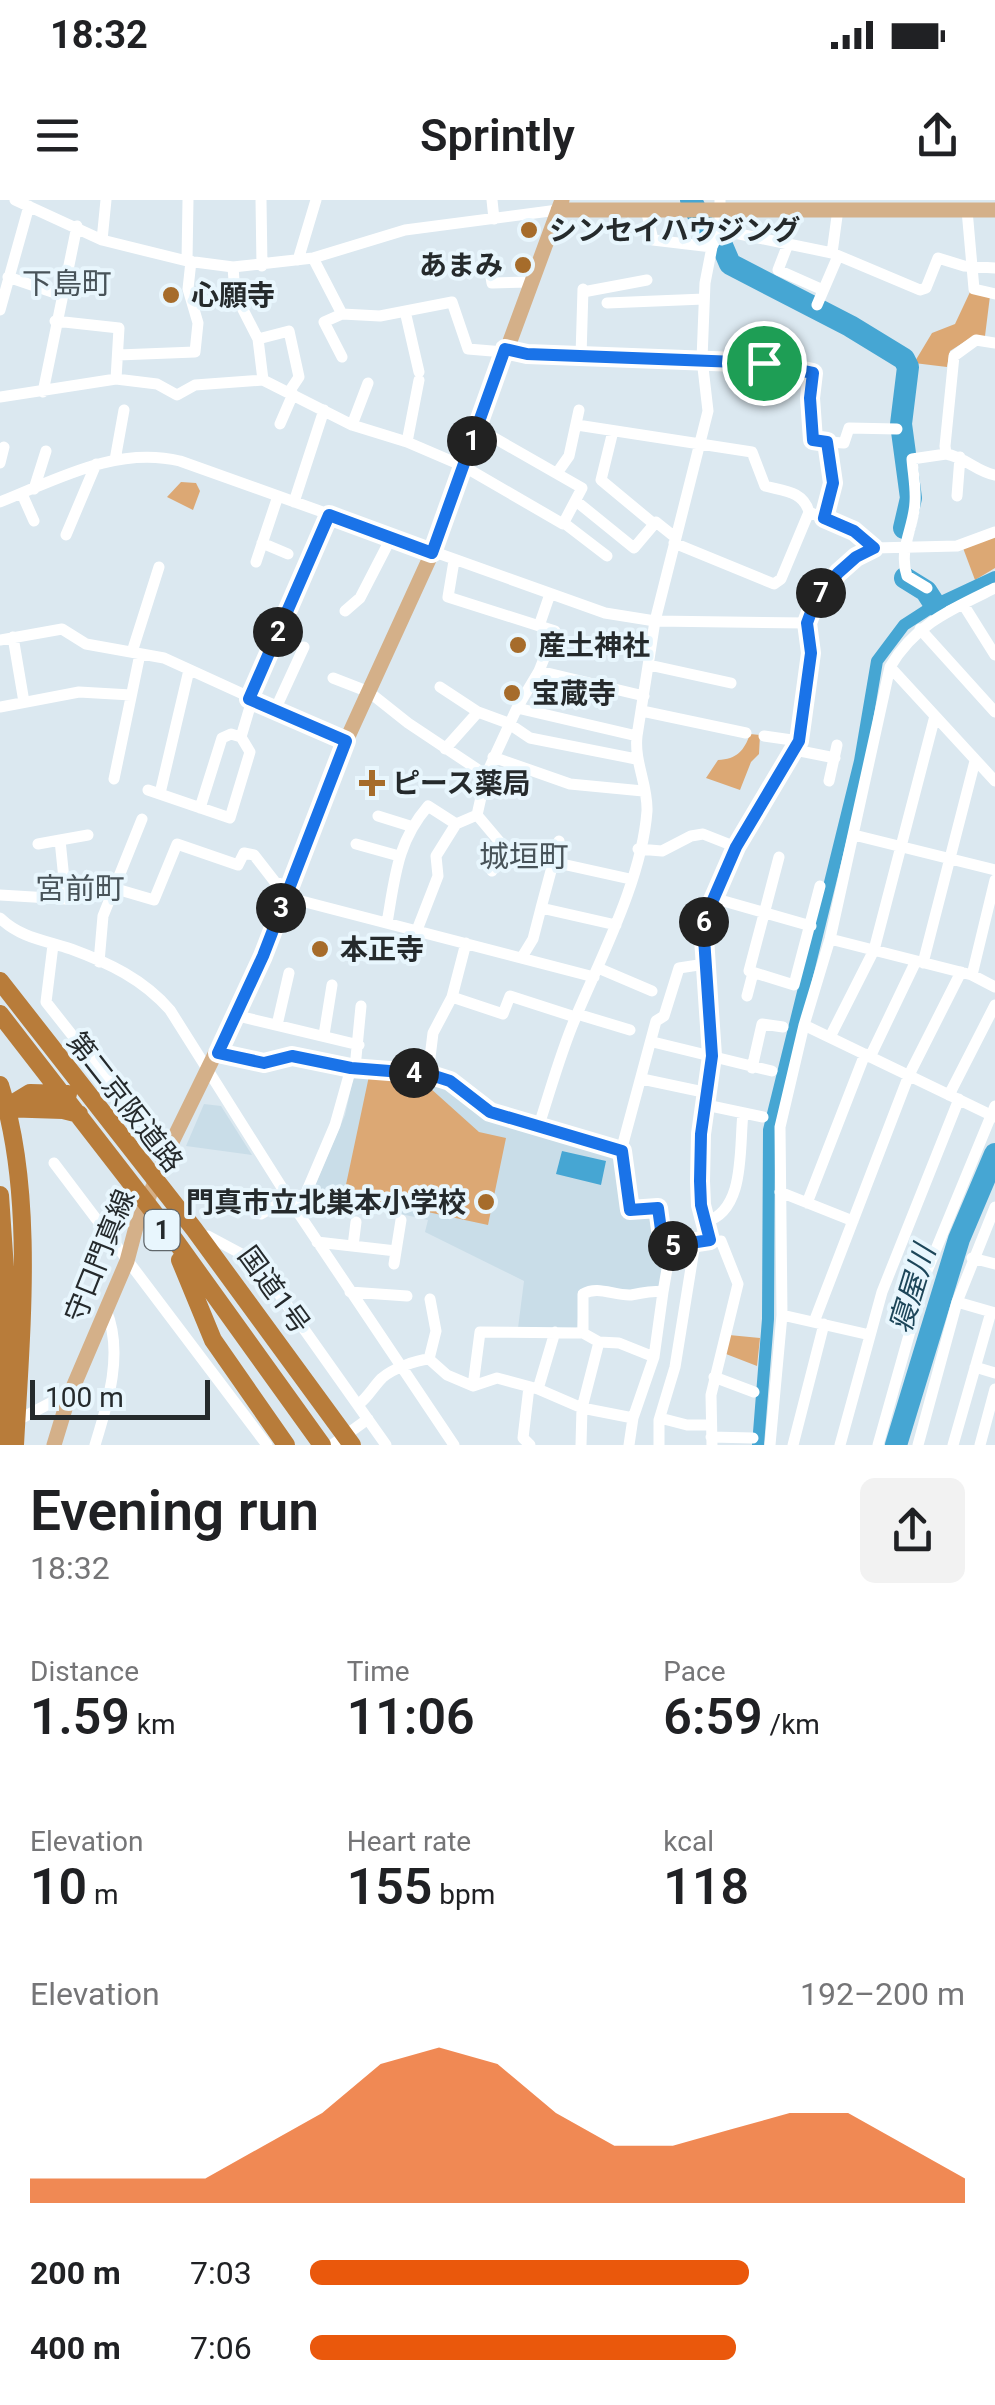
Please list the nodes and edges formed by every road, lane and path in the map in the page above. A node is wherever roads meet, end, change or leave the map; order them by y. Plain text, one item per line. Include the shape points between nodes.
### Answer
1 (15, 200) edge
2 (106, 200) edge
3 (188, 200) edge
4 (261, 200) edge
5 (316, 200) edge
6 (492, 200) edge
7 (628, 204) edge
8 (721, 204) edge
9 (560, 205) edge
10 (908, 205) edge
11 (29, 206) junction
12 (646, 209) junction
13 (838, 209) junction
14 (967, 210) junction
15 (995, 210) edge
16 (494, 219) junction
17 (77, 226) junction
18 (720, 230) junction
19 (102, 240) junction
20 (788, 244) junction
21 (712, 247) junction
22 (835, 254) junction
23 (313, 258) junction
24 (298, 260) junction
25 (488, 260) dead end
26 (189, 261) junction
27 (233, 266) junction
28 (262, 266) junction
29 (974, 267) junction
30 (995, 268) edge
31 (8, 278) junction
32 (647, 280) dead end
33 (530, 282) junction
34 (823, 290) junction
35 (995, 294) edge
36 (61, 295) junction
37 (704, 300) junction
38 (608, 303) dead end
39 (817, 305) dead end
40 (0, 310) edge
41 (405, 311) junction
42 (342, 314) junction
43 (55, 321) junction
44 (258, 339) junction
45 (995, 343) edge
46 (504, 351) junction
47 (118, 355) junction
48 (581, 356) junction
49 (342, 357) dead end
50 (702, 360) junction
51 (116, 380) junction
52 (263, 380) junction
53 (368, 383) dead end
54 (43, 392) junction
55 (291, 393) junction
56 (0, 397) edge
57 (124, 410) dead end
58 (324, 410) junction
59 (579, 410) dead end
60 (280, 424) dead end
61 (352, 425) junction
62 (577, 426) junction
63 (477, 428) junction
64 (897, 429) dead end
65 (612, 431) junction
66 (407, 442) junction
67 (827, 442) junction
68 (698, 443) junction
69 (4, 447) dead end
70 (46, 451) dead end
71 (946, 454) junction
72 (960, 457) junction
73 (115, 460) junction
74 (0, 463) edge
75 (96, 464) junction
76 (463, 466) junction
77 (557, 473) junction
78 (995, 475) edge
79 (28, 491) junction
80 (278, 496) junction
81 (957, 496) dead end
82 (576, 501) junction
83 (0, 502) edge
84 (294, 502) junction
85 (808, 512) junction
86 (329, 515) junction
87 (824, 518) junction
88 (34, 522) dead end
89 (564, 523) junction
90 (654, 524) junction
91 (995, 532) edge
92 (66, 536) dead end
93 (391, 538) junction
94 (675, 540) junction
95 (262, 543) junction
96 (874, 548) junction
97 (904, 548) junction
98 (432, 553) junction
99 (288, 554) dead end
100 (607, 556) dead end
101 (454, 561) junction
102 (256, 562) dead end
103 (158, 568) dead end
104 (928, 588) dead end
105 (995, 588) edge
106 (550, 594) junction
107 (963, 604) junction
108 (345, 611) dead end
109 (655, 620) junction
110 (807, 623) junction
111 (540, 626) junction
112 (920, 629) junction
113 (7, 639) edge
114 (304, 648) dead end
115 (136, 653) junction
116 (995, 655) edge
117 (649, 665) junction
118 (890, 667) junction
119 (189, 670) junction
120 (539, 671) junction
121 (333, 678) dead end
122 (731, 684) dead end
123 (440, 687) dead end
124 (370, 692) junction
125 (131, 696) junction
126 (644, 696) junction
127 (250, 699) junction
128 (24, 702) junction
129 (0, 707) edge
130 (517, 708) junction
131 (275, 710) junction
132 (642, 711) junction
133 (478, 712) junction
134 (995, 712) edge
135 (935, 716) junction
136 (508, 723) junction
137 (746, 733) dead end
138 (637, 736) junction
139 (764, 736) dead end
140 (241, 737) junction
141 (346, 741) junction
142 (797, 745) junction
143 (444, 748) junction
144 (494, 757) junction
145 (636, 759) junction
146 (975, 761) junction
147 (486, 775) junction
148 (114, 780) dead end
149 (829, 780) dead end
150 (995, 781) edge
151 (643, 791) junction
152 (200, 808) junction
153 (378, 816) dead end
154 (476, 816) junction
155 (142, 819) dead end
156 (456, 824) junction
157 (410, 826) junction
158 (88, 835) dead end
159 (854, 835) junction
160 (60, 840) junction
161 (559, 841) dead end
162 (38, 844) dead end
163 (356, 844) dead end
164 (902, 846) junction
165 (736, 847) junction
166 (638, 849) junction
167 (399, 856) junction
168 (779, 857) dead end
169 (950, 859) junction
170 (553, 862) junction
171 (995, 870) edge
172 (492, 871) dead end
173 (630, 879) junction
174 (995, 880) edge
175 (820, 886) dead end
176 (113, 888) junction
177 (288, 892) junction
178 (0, 895) edge
179 (713, 898) junction
180 (541, 908) junction
181 (763, 913) junction
182 (0, 918) edge
183 (386, 923) junction
184 (616, 925) junction
185 (810, 926) junction
186 (417, 930) junction
187 (830, 938) junction
188 (466, 942) junction
189 (54, 944) junction
190 (874, 950) junction
191 (522, 958) junction
192 (100, 962) junction
193 (920, 962) junction
194 (704, 964) junction
195 (289, 972) dead end
196 (596, 972) junction
197 (753, 973) junction
198 (966, 974) junction
199 (0, 983) edge
200 (332, 985) dead end
201 (995, 987) edge
202 (652, 991) dead end
203 (747, 996) dead end
204 (452, 997) junction
205 (995, 1005) edge
206 (360, 1006) dead end
207 (576, 1015) junction
208 (234, 1016) junction
209 (0, 1017) edge
210 (277, 1024) junction
211 (804, 1025) junction
212 (783, 1027) dead end
213 (630, 1030) dead end
214 (324, 1035) junction
215 (830, 1037) junction
216 (653, 1042) junction
217 (358, 1045) junction
218 (218, 1053) junction
219 (868, 1055) junction
220 (712, 1056) junction
221 (353, 1068) junction
222 (752, 1068) junction
223 (209, 1071) junction
224 (772, 1071) dead end
225 (428, 1074) junction
226 (909, 1075) junction
227 (642, 1079) junction
228 (0, 1085) edge
229 (121, 1097) dead end
230 (954, 1097) junction
231 (707, 1099) junction
232 (4, 1107) edge
233 (993, 1112) edge
234 (743, 1113) junction
235 (763, 1117) dead end
236 (538, 1128) junction
237 (622, 1151) junction
238 (54, 1162) dead end
239 (156, 1184) junction
240 (780, 1192) junction
241 (0, 1195) edge
242 (290, 1200) junction
243 (247, 1201) dead end
244 (806, 1203) junction
245 (995, 1207) edge
246 (401, 1220) dead end
247 (852, 1221) junction
248 (356, 1222) dead end
249 (705, 1222) junction
250 (208, 1236) junction
251 (710, 1240) junction
252 (317, 1242) junction
253 (695, 1242) junction
254 (352, 1246) junction
255 (671, 1246) junction
256 (972, 1258) junction
257 (127, 1261) junction
258 (995, 1264) edge
259 (350, 1292) junction
260 (663, 1292) junction
261 (407, 1296) dead end
262 (430, 1299) dead end
263 (957, 1302) junction
264 (106, 1310) junction
265 (993, 1312) edge
266 (4, 1313) edge
267 (782, 1315) junction
268 (819, 1323) junction
269 (555, 1332) junction
270 (582, 1333) junction
271 (870, 1335) junction
272 (599, 1342) junction
273 (654, 1357) junction
274 (429, 1359) junction
275 (975, 1367) junction
276 (400, 1369) junction
277 (995, 1373) edge
278 (714, 1376) junction
279 (473, 1386) junction
280 (533, 1388) junction
281 (995, 1389) edge
282 (754, 1392) dead end
283 (68, 1399) junction
284 (359, 1404) junction
285 (582, 1408) junction
286 (18, 1418) junction
287 (368, 1419) junction
288 (633, 1419) junction
289 (659, 1423) junction
290 (990, 1424) edge
291 (711, 1436) edge
292 (752, 1438) dead end
293 (5, 1440) edge
294 (54, 1445) edge
295 (95, 1445) edge
296 (267, 1445) edge
297 (286, 1445) edge
298 (319, 1445) edge
299 (332, 1445) edge
300 (353, 1445) edge
301 (386, 1445) edge
302 (454, 1445) edge
303 (530, 1445) edge
304 (581, 1445) edge
305 (629, 1445) edge
306 (659, 1445) edge
307 (770, 1445) edge
308 (793, 1445) edge
309 (840, 1445) edge
310 (878, 1445) edge
311 (918, 1445) edge
312 (953, 1445) edge
313 (980, 1445) edge

1 - 11 street
2 - 19 street
3 - 26 street
4 - 28 street
5 - 24 street
6 - 16 street
7 - 9 main road
7 - 12 main road
8 - 12 main road
8 - 13 main road
8 - 18 street
9 - 16 street
9 - 33 main road, 守口門真線
10 - 13 main road
10 - 14 main road
11 - 17 street
11 - 31 street
12 - 21 street via 653,240
13 - 22 street
14 - 15 main road
14 - 29 street
16 - 23 street via 405,230
17 - 19 street
17 - 36 street
18 - 20 street
18 - 21 street
19 - 26 street
20 - 22 street
20 - 34 street via 778,270
21 - 37 street
22 - 29 street via 920,290 938,258
22 - 34 street
23 - 24 street
23 - 42 street
24 - 28 street
25 - 33 street via 492,283
26 - 27 street
26 - 47 street via 195,352
27 - 28 street
27 - 44 street via 235,294
29 - 30 street
29 - 35 street via 974,289
31 - 36 street
31 - 40 street
32 - 48 street via 583,291
33 - 46 main road, 守口門真線
34 - 39 street
36 - 43 street
37 - 38 street
37 - 50 street
41 - 42 street
41 - 46 street via 452,302 468,349
41 - 66 street via 419,376
42 - 49 street via 324,322
43 - 47 street via 119,328
43 - 54 street
44 - 52 street
44 - 55 street via 289,331 299,376
45 - 71 street via 976,340 954,356
46 - 48 street
46 - 63 main road, 守口門真線
47 - 51 street
48 - 50 street
50 - 67 street via 813,373 813,440
50 - 68 street via 708,412
51 - 52 street via 157,384 177,394 195,385
51 - 54 street
52 - 55 street
53 - 61 street
54 - 56 street
55 - 58 street
55 - 60 street
57 - 73 street
58 - 61 street
58 - 84 street
59 - 62 street
61 - 66 street
62 - 65 street
62 - 77 street
63 - 76 main road, 守口門真線
63 - 77 street
64 - 67 street via 849,428 844,443
65 - 68 street
65 - 90 street via 601,480
66 - 76 street
67 - 87 street via 833,483
68 - 85 street via 752,452 765,486 799,495
68 - 94 street
69 - 74 street
70 - 79 street
71 - 72 street
71 - 97 street via 912,460 916,500
72 - 78 street
72 - 81 street
73 - 75 street
73 - 80 street via 155,455
75 - 79 street
75 - 92 street
76 - 89 street
76 - 98 main road, 守口門真線
77 - 82 street via 582,488
79 - 83 street
79 - 88 street
80 - 84 street
80 - 95 street
82 - 89 street
82 - 90 street via 634,548
84 - 86 street
85 - 87 street
85 - 94 street via 774,584
86 - 93 street
86 - 127 street
87 - 96 street
89 - 100 street
90 - 94 street
91 - 97 street via 957,546
93 - 98 street
93 - 108 street via 360,598
94 - 109 street
95 - 99 street
95 - 102 street
96 - 97 street
96 - 110 street via 823,588
97 - 104 street via 907,576
98 - 101 street
98 - 124 main road, 守口門真線
101 - 106 street
101 - 111 street via 448,596
103 - 115 street
105 - 107 street
106 - 109 street
106 - 111 street
107 - 112 street
107 - 116 street
109 - 110 street
109 - 117 street
110 - 142 street via 811,653
111 - 120 street via 555,631
112 - 118 street
112 - 134 street
113 - 115 street via 62,629 86,644
113 - 128 street
114 - 131 street
115 - 119 street
115 - 125 street
117 - 122 street
117 - 126 street
118 - 135 street
118 - 159 street
119 - 127 street
119 - 152 street via 155,790
120 - 126 street
120 - 130 street
121 - 124 street
123 - 133 street
124 - 141 main road, 守口門真線
124 - 143 street
125 - 128 street via 79,692
125 - 148 street
126 - 132 street
127 - 131 street
127 - 140 street
128 - 129 street
130 - 136 street
130 - 138 street
131 - 141 street
132 - 137 street
132 - 138 street
133 - 136 street
133 - 143 street
135 - 146 street
135 - 164 street
136 - 144 street
136 - 145 street via 530,738
138 - 145 street
139 - 142 street
140 - 152 street via 222,738
140 - 152 street via 250,752 230,818
141 - 177 main road, 守口門真線
142 - 149 street via 836,752
142 - 165 street
143 - 147 street
144 - 147 street
144 - 151 street via 570,784
145 - 151 street
146 - 150 street
146 - 169 street
147 - 154 street
151 - 166 street via 647,808
153 - 157 street
154 - 156 street
154 - 172 street via 504,847
155 - 176 street
156 - 157 street via 428,806
156 - 186 street via 436,856 438,876
157 - 167 street
158 - 160 street
159 - 164 street
159 - 187 street
160 - 162 street
160 - 178 street via 66,899
161 - 170 street
163 - 167 street
164 - 169 street
164 - 190 street
165 - 166 street via 704,834 662,851
165 - 179 street
166 - 173 street
167 - 183 street
168 - 181 street
169 - 171 street
169 - 193 street
170 - 173 street
170 - 180 street
173 - 184 street
174 - 198 street
175 - 185 street
176 - 177 street via 154,900 177,844 238,865 244,853 254,855
176 - 192 street via 103,916
177 - 183 street
177 - 208 main road, 守口門真線
179 - 181 street
179 - 194 street via 703,923
180 - 184 street
180 - 191 street
181 - 185 street
181 - 197 street
182 - 189 street via 24,936
183 - 186 street
184 - 196 street
185 - 197 street via 794,986
186 - 188 street
187 - 190 street
187 - 211 street
188 - 191 street
188 - 204 street
189 - 192 street
189 - 229 street via 46,1002
190 - 193 street
190 - 215 street
191 - 196 street
192 - 223 street via 151,988
193 - 198 street
193 - 219 street
194 - 216 street via 679,968
194 - 220 street
195 - 210 street
196 - 202 street
196 - 207 street
197 - 203 street
198 - 201 street
198 - 226 street
199 - 300 highway, 第二京阪道路
200 - 214 street
204 - 207 street via 503,1014 510,996
204 - 225 street via 433,1033
205 - 230 street
206 - 217 street
207 - 213 street
207 - 236 street
208 - 210 street
208 - 218 main road, 守口門真線
209 - 298 highway, 第二京阪道路 via 172,1236
210 - 214 street
211 - 215 street
211 - 240 street via 780,1127
212 - 222 street via 762,1024
214 - 217 street
215 - 219 street
216 - 220 street
216 - 227 street
217 - 221 street
218 - 221 street via 264,1063 307,1057
218 - 223 main road, 守口門真線
219 - 226 street
219 - 244 street
220 - 222 street
220 - 231 street
221 - 225 street
221 - 242 street via 306,1193
222 - 224 street
223 - 239 main road, 守口門真線
223 - 242 street
225 - 236 street via 450,1081 490,1112
226 - 230 street
226 - 247 street
227 - 231 street
227 - 237 street
228 - 232 highway
230 - 233 street
230 - 271 street
231 - 234 street
231 - 249 street via 701,1134
232 - 239 highway via 86,1117
232 - 286 highway via 22,1237
233 - 310 street via 927,1270
234 - 235 street
234 - 249 street via 734,1197 719,1219
236 - 237 street
237 - 255 street via 630,1210 658,1208 662,1237
238 - 257 street
239 - 250 highway
239 - 257 main road, 守口門真線
239 - 297 highway via 213,1340
240 - 244 street
240 - 267 street
241 - 266 highway
242 - 243 street via 261,1214
242 - 252 street
244 - 247 street
245 - 256 street
246 - 254 street via 395,1257
247 - 268 street
248 - 254 street
249 - 251 street
250 - 284 street via 251,1260
250 - 300 highway
251 - 253 street
251 - 278 street via 721,1240 738,1284
252 - 254 street
252 - 259 street
253 - 255 street
253 - 289 street via 676,1367
255 - 260 street
256 - 258 street
256 - 263 street
257 - 264 main road, 守口門真線
257 - 296 street
259 - 261 street
259 - 276 street
260 - 270 street via 583,1294
260 - 273 street
262 - 274 street via 436,1331
263 - 265 street
263 - 311 street
264 - 283 main road, 守口門真線
264 - 295 street via 114,1328 114,1362
265 - 275 street
266 - 293 highway
267 - 268 street
267 - 307 street
268 - 271 street
268 - 308 street
269 - 270 street
269 - 279 street via 480,1332
269 - 280 street
270 - 272 street
271 - 309 street
272 - 273 street
272 - 285 street
273 - 288 street
274 - 276 street
274 - 279 street
275 - 277 street
275 - 312 street
276 - 284 street
276 - 302 street
278 - 282 street
278 - 291 street
279 - 280 street via 497,1378
280 - 285 street
280 - 303 street via 524,1438
281 - 290 street
283 - 286 street
283 - 294 main road, 守口門真線
284 - 287 street
285 - 288 street
285 - 304 street
286 - 293 highway
287 - 299 street
287 - 301 street
288 - 289 street
288 - 305 street
289 - 291 street
289 - 306 street
290 - 313 street
291 - 292 street

